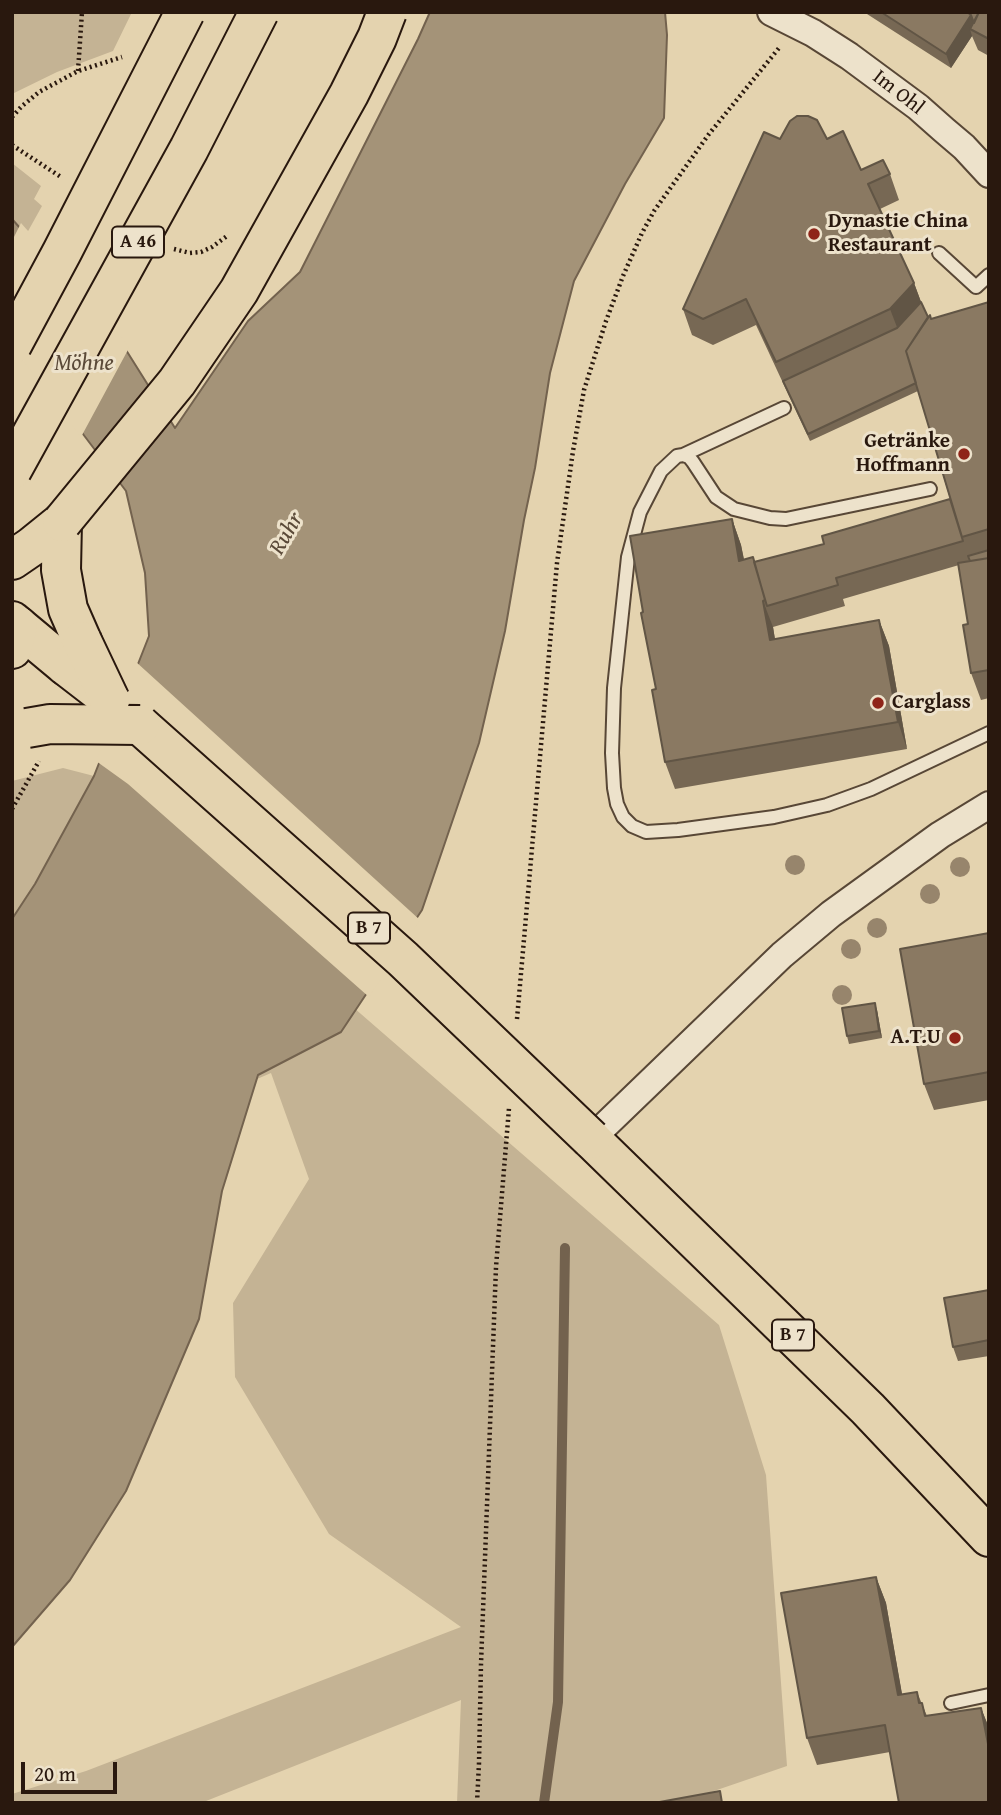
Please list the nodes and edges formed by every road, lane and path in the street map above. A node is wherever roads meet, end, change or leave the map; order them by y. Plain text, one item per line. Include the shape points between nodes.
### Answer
1 (82, 12) edge
2 (185, 12) edge
3 (259, 12) edge
4 (387, 12) edge
5 (771, 12) edge
6 (811, 24) edge
7 (131, 54) dead end
8 (78, 71) junction
9 (12, 117) edge
10 (12, 145) edge
11 (989, 174) edge
12 (61, 178) dead end
13 (229, 234) dead end
14 (167, 246) dead end
15 (939, 253) dead end
16 (989, 275) edge
17 (12, 345) edge
18 (784, 408) dead end
19 (683, 455) junction
20 (12, 470) edge
21 (930, 489) dead end
22 (62, 522) junction
23 (22, 554) edge
24 (14, 632) edge
25 (74, 653) junction
26 (140, 725) junction
27 (989, 733) edge
28 (27, 740) edge
29 (536, 788) dead end
30 (989, 805) edge
31 (12, 809) edge
32 (591, 1139) junction
33 (496, 1267) dead end
34 (989, 1537) edge
35 (989, 1695) edge
36 (951, 1703) dead end
37 (477, 1803) edge

1 - 8 path
2 - 17 main road, bridge
3 - 20 main road, A 46, bridge
4 - 22 main road, bridge via 349,94 239,291 177,382
5 - 6 street, Im Ohl
6 - 11 street, Im Ohl via 918,107
6 - 29 path via 709,134 654,211 602,331 584,390 573,451 557,563
7 - 8 path
8 - 9 path via 39,92
10 - 12 path
13 - 14 path via 201,252
15 - 16 lane via 976,287
18 - 19 lane
19 - 21 lane via 694,462 716,497 734,509 770,518 786,519
19 - 27 lane via 670,462 657,479 640,512 628,557 612,753 617,804 632,826 646,832 678,830 827,805
22 - 23 main road
22 - 25 main road via 61,570
24 - 25 main road
25 - 26 main road, B 7, bridge via 110,700
26 - 28 main road, bridge via 50,724
26 - 32 main road, B 7, bridge via 403,958
28 - 31 path
30 - 32 street via 940,835 782,955
32 - 34 main road, B 7 via 868,1409
33 - 37 path
35 - 36 lane

